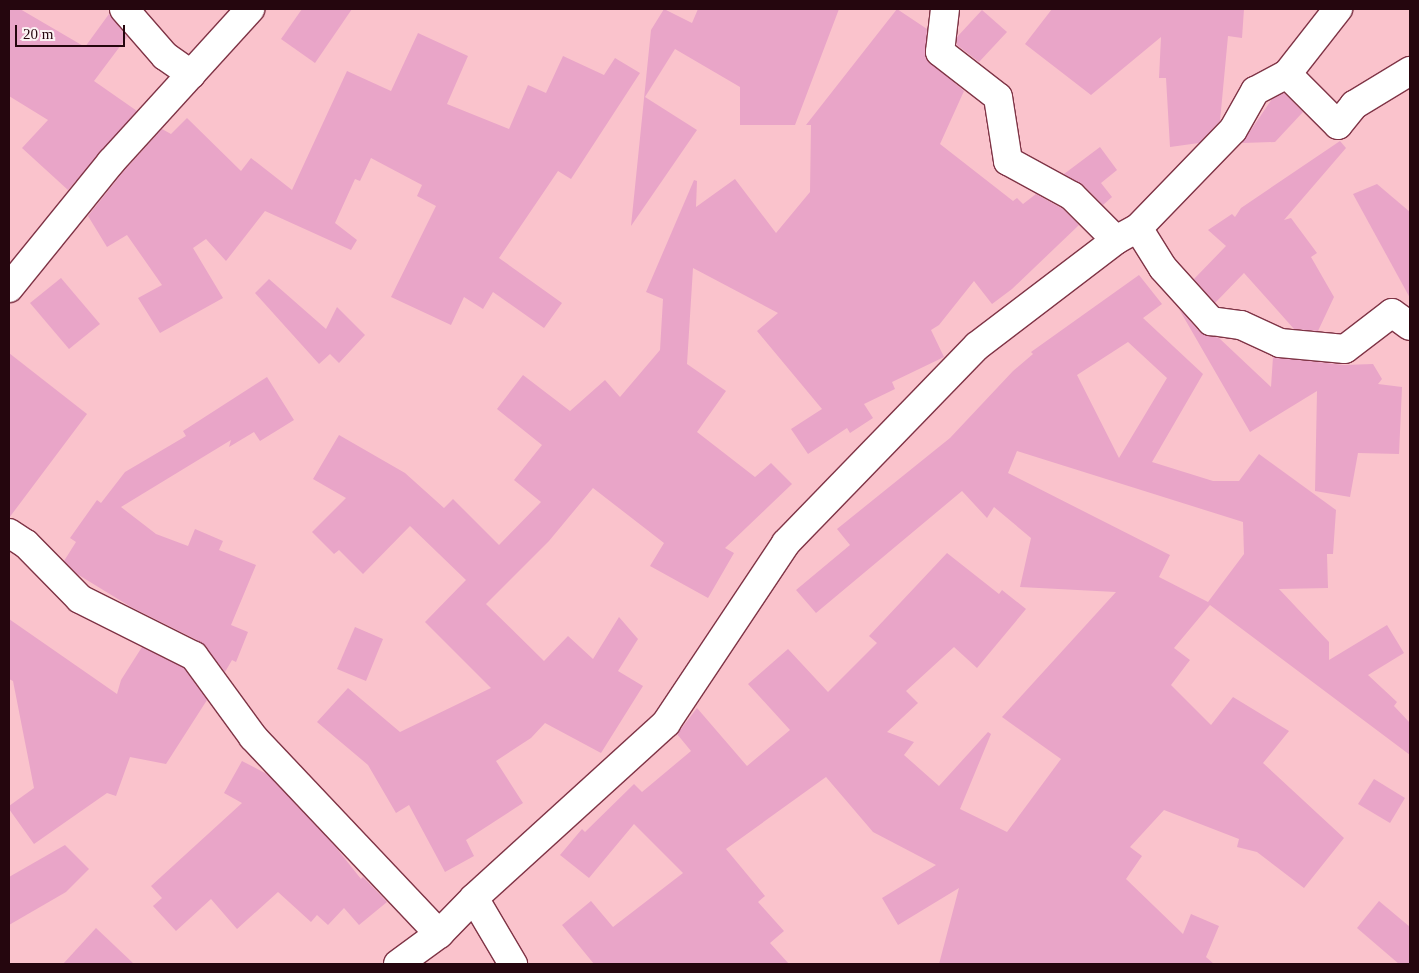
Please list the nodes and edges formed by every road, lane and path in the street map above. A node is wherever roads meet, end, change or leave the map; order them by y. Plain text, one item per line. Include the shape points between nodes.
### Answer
1 (124, 9) edge
2 (250, 9) edge
3 (945, 9) edge
4 (1338, 9) edge
5 (1410, 71) edge
6 (191, 74) junction
7 (1287, 74) junction
8 (1127, 234) junction
9 (9, 288) edge
10 (1410, 326) edge
11 (9, 533) edge
12 (474, 898) junction
13 (439, 934) junction
14 (398, 964) edge
15 (513, 964) edge

1 - 6 street via 165,56
2 - 6 street
3 - 8 street via 940,52 998,97 1008,161 1072,196
4 - 7 street
5 - 7 street via 1354,105 1338,125
6 - 9 street via 111,162
7 - 8 street via 1255,91 1233,130
8 - 10 street via 1211,321 1241,325 1280,343 1345,349 1392,313
8 - 12 street via 977,346 891,433 786,542 666,723
11 - 13 street via 26,544 80,599 194,656 253,737
12 - 13 street
12 - 15 street
13 - 14 street

